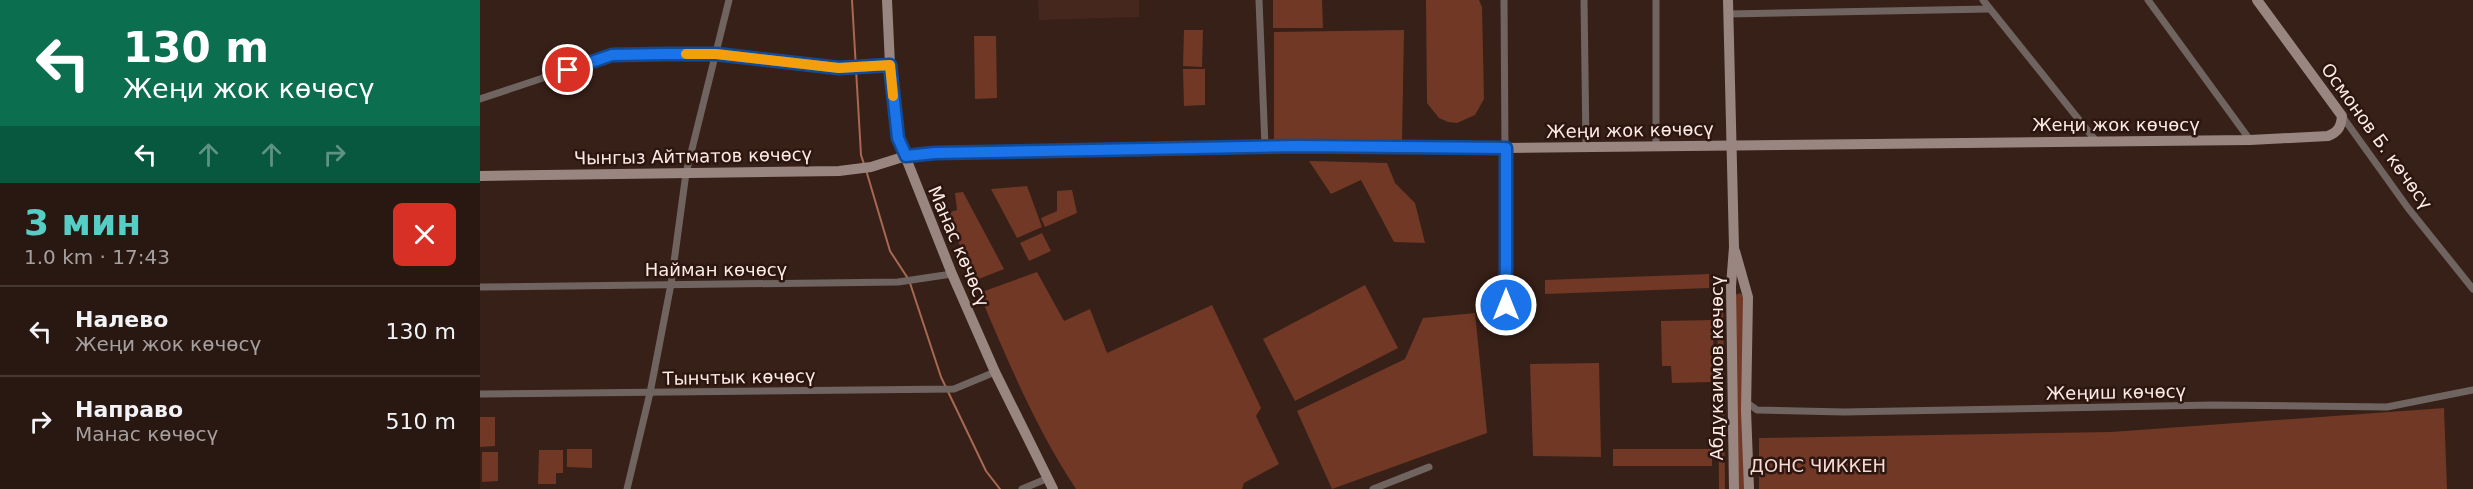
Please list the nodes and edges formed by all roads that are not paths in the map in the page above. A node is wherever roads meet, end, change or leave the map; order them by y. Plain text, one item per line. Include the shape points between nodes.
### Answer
1 (729, 0) edge
2 (887, 0) edge
3 (1259, 0) edge
4 (1504, 0) edge
5 (1584, 0) edge
6 (1656, 0) edge
7 (1728, 0) edge
8 (1983, 0) edge
9 (2148, 0) edge
10 (2257, 0) edge
11 (1989, 9) junction
12 (1728, 14) junction
13 (716, 54) junction
14 (890, 65) junction
15 (480, 99) edge
16 (2342, 116) junction
17 (2250, 140) junction
18 (2096, 141) junction
19 (1265, 146) junction
20 (1586, 146) junction
21 (1656, 146) junction
22 (1731, 146) junction
23 (1506, 148) junction
24 (906, 156) junction
25 (686, 173) junction
26 (480, 176) edge
27 (1734, 247) junction
28 (952, 274) junction
29 (671, 284) junction
30 (480, 286) edge
31 (2473, 289) edge
32 (1506, 305) dead end
33 (995, 372) junction
34 (2473, 390) edge
35 (650, 393) junction
36 (480, 394) edge
37 (1746, 402) junction
38 (1758, 410) junction
39 (1746, 423) junction
40 (1430, 467) dead end
41 (1050, 484) edge
42 (627, 489) edge
43 (1022, 489) edge
44 (1373, 489) edge
45 (1734, 489) edge
46 (1749, 489) edge

1 - 13 street
2 - 14 main road, Манас көчөсү
3 - 19 street
4 - 23 street
5 - 20 street
6 - 21 street
7 - 12 main road, Абдукаимов көчөсү
8 - 11 street
9 - 17 street
10 - 16 main road, Осмонов Б. көчөсү
11 - 12 street
11 - 18 street
12 - 22 main road, Абдукаимов көчөсү
13 - 14 street via 839,68
13 - 15 street via 612,55
13 - 25 street
14 - 24 main road, Манас көчөсү via 898,138
16 - 17 main road, Жеңи жок көчөсү via 2341,126 2328,136
16 - 31 street, Осмонов Б. көчөсү
17 - 18 main road, Жеңи жок көчөсү
18 - 22 main road, Жеңи жок көчөсү
19 - 23 main road, Жеңи жок көчөсү
19 - 24 main road, Жеңи жок көчөсү
20 - 21 main road, Жеңи жок көчөсү
20 - 23 main road, Жеңи жок көчөсү
21 - 22 main road, Жеңи жок көчөсү
22 - 27 main road, Абдукаимов көчөсү
23 - 32 street
24 - 25 main road, Чынгыз Айтматов көчөсү via 858,169
24 - 28 main road, Манас көчөсү
25 - 26 main road, Чынгыз Айтматов көчөсү
25 - 29 street
27 - 37 main road, Абдукаимов көчөсү via 1748,297
27 - 45 main road, Абдукаимов көчөсү
28 - 29 street, Найман көчөсү via 898,282
28 - 33 main road, Манас көчөсү
29 - 30 street, Найман көчөсү
29 - 35 street
33 - 35 street, Тынчтык көчөсү via 954,389
33 - 41 main road, Манас көчөсү
34 - 38 street, Жеңиш көчөсү via 2387,406
35 - 36 street, Тынчтык көчөсү
35 - 42 street
37 - 38 street
37 - 39 main road, Абдукаимов көчөсү
38 - 39 street
39 - 46 main road, Абдукаимов көчөсү
40 - 44 street
41 - 43 street

